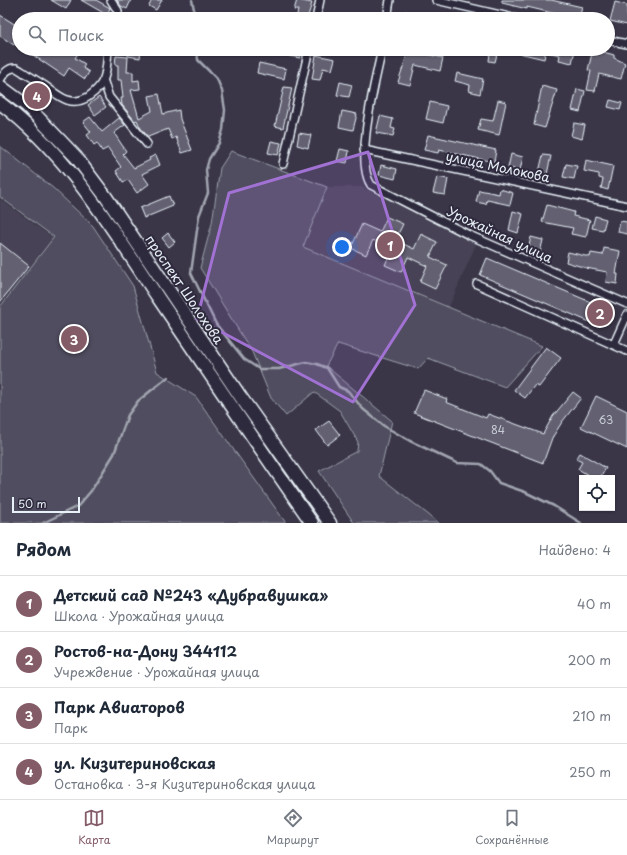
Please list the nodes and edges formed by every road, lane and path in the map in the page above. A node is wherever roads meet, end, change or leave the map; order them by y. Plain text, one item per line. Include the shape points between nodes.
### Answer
1 (111, 0) edge
2 (320, 0) edge
3 (390, 0) edge
4 (436, 0) edge
5 (118, 12) edge
6 (317, 12) edge
7 (388, 12) edge
8 (488, 12) edge
9 (615, 41) edge
10 (627, 44) edge
11 (107, 56) edge
12 (307, 56) edge
13 (381, 56) edge
14 (0, 80) edge
15 (104, 82) junction
16 (0, 86) edge
17 (0, 103) edge
18 (147, 144) dead end
19 (364, 150) junction
20 (283, 164) dead end
21 (627, 206) edge
22 (477, 284) dead end
23 (627, 304) edge
24 (627, 315) edge
25 (614, 344) junction
26 (627, 350) edge
27 (312, 523) edge
28 (330, 523) edge

1 - 5 street
2 - 6 street
3 - 7 street
4 - 8 street
9 - 10 street
11 - 15 street
12 - 20 street
13 - 19 street
14 - 15 street via 5,72 17,68 61,99 68,101 84,99
15 - 18 street via 109,97
16 - 28 main road, проспект Шолохова via 27,106 76,157
17 - 27 main road, проспект Шолохова via 21,119 66,165
19 - 21 street, улица Молокова
19 - 23 street, Урожайная улица via 367,179 371,185 469,235
22 - 25 street
24 - 25 street
25 - 26 street

